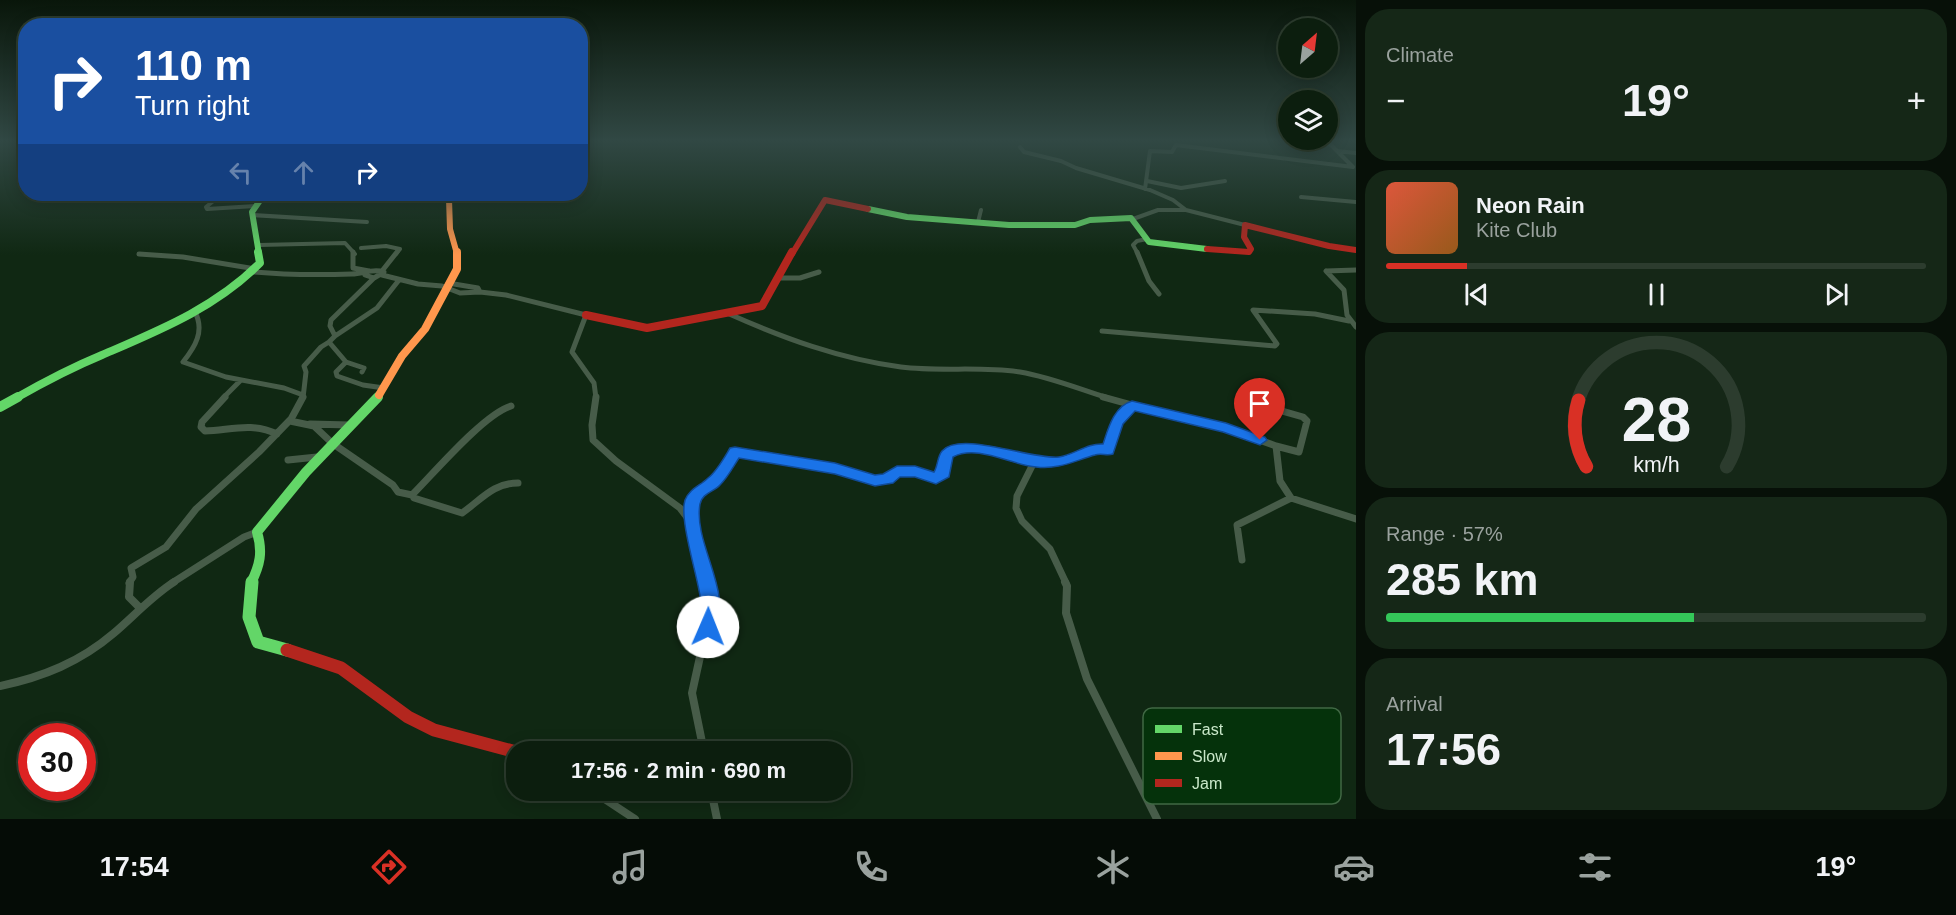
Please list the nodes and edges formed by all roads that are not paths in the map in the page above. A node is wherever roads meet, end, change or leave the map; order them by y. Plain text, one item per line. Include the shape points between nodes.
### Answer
1 (1110, 178) edge
2 (1147, 181) joint
3 (1225, 181) dead end
4 (1144, 189) junction
5 (1301, 197) dead end
6 (213, 201) edge
7 (449, 201) edge
8 (1356, 202) edge
9 (257, 203) edge
10 (981, 210) dead end
11 (1186, 210) junction
12 (1133, 219) junction
13 (367, 222) dead end
14 (978, 222) junction
15 (1245, 225) junction
16 (1147, 239) junction
17 (259, 245) junction
18 (350, 247) junction
19 (361, 248) junction
20 (1356, 250) edge
21 (354, 252) junction
22 (139, 254) dead end
23 (255, 270) junction
24 (1356, 270) edge
25 (368, 272) junction
26 (819, 272) dead end
27 (382, 273) junction
28 (374, 278) junction
29 (779, 278) junction
30 (399, 280) junction
31 (447, 286) junction
32 (1159, 294) dead end
33 (195, 312) junction
34 (727, 313) junction
35 (586, 315) junction
36 (1349, 321) junction
37 (1356, 327) edge
38 (1102, 331) dead end
39 (335, 336) junction
40 (329, 342) junction
41 (346, 362) junction
42 (362, 372) dead end
43 (240, 381) junction
44 (1246, 386) dead end
45 (384, 388) junction
46 (303, 395) junction
47 (1132, 405) junction
48 (511, 406) dead end
49 (0, 407) edge
50 (290, 420) junction
51 (306, 424) junction
52 (352, 425) junction
53 (277, 434) junction
54 (332, 443) junction
55 (1276, 446) junction
56 (321, 456) junction
57 (288, 460) dead end
58 (1034, 462) junction
59 (518, 483) dead end
60 (412, 495) junction
61 (1292, 498) junction
62 (1356, 519) edge
63 (693, 525) junction
64 (257, 532) junction
65 (1242, 560) dead end
66 (140, 608) junction
67 (0, 686) edge
68 (702, 741) edge
69 (506, 750) edge
70 (1143, 791) edge
71 (608, 801) edge
72 (713, 801) edge
73 (1150, 804) edge
74 (635, 819) edge
75 (717, 819) edge
76 (1157, 819) edge

1 - 4 street
2 - 3 street via 1181,188
2 - 4 street
4 - 11 street via 1173,200
5 - 8 street
6 - 9 street via 207,209
7 - 31 street via 450,230 458,243 460,258
9 - 13 street via 285,215 337,223
9 - 17 street
10 - 14 street
11 - 12 street via 1158,210
11 - 15 street
12 - 14 street via 1090,220 1075,225
12 - 16 street
14 - 29 street via 907,217 825,200
15 - 16 street via 1249,252 1164,246
15 - 20 street
16 - 32 street via 1133,245 1143,272
17 - 18 street via 328,242
17 - 23 street via 260,262
18 - 19 street
18 - 21 street
19 - 21 street
19 - 27 street via 399,248
21 - 25 street via 353,268
22 - 23 street via 183,257
23 - 25 street via 297,277
23 - 33 street via 227,294
24 - 36 street via 1326,271 1344,290
25 - 27 street
25 - 28 street via 366,276
26 - 29 street via 800,278
27 - 28 street
27 - 30 street
28 - 39 street via 331,320
29 - 34 street via 762,306
30 - 31 street
30 - 39 street via 377,308
31 - 35 street via 460,293 506,295
31 - 45 street via 425,329 402,356
33 - 43 street via 198,338 183,362
33 - 49 street via 40,384
34 - 35 street via 647,328
34 - 47 street via 793,342 869,363 927,370 1015,371
35 - 63 street via 572,352 597,390 591,415 593,440 680,508
36 - 37 street
36 - 38 street via 1255,308 1252,310 1277,344 1272,346
39 - 40 street
40 - 41 street
40 - 46 street via 304,366
41 - 42 street via 363,368
41 - 45 street via 336,372 337,376
43 - 46 street
43 - 53 street via 205,417 201,428 214,431 255,425
44 - 55 street via 1247,401 1307,421 1299,452
45 - 52 street
46 - 50 street via 301,406
47 - 55 street via 1226,428
47 - 58 street via 1116,423 1108,450 1097,449 1061,462
48 - 60 street via 476,431
50 - 51 street
50 - 53 street
51 - 52 street
51 - 54 street via 314,426
52 - 54 street
53 - 66 street via 195,510 166,547 131,568 129,597
54 - 56 street
54 - 60 street via 398,492
55 - 61 street via 1281,485
56 - 57 street
56 - 64 street
58 - 63 street via 988,449 959,450 946,456 941,477 897,472 881,481 735,452 714,482 692,502
58 - 70 street via 1017,496 1016,508 1022,520 1050,549 1067,586 1066,613 1087,679
59 - 60 street via 496,486 462,513
61 - 62 street
61 - 65 street via 1238,525
63 - 68 street via 711,607 692,693
64 - 66 street via 176,581
64 - 69 street via 260,565 251,583 249,617 258,642 339,667 365,681 405,716 426,727
66 - 67 street via 102,644 58,670
71 - 74 street
72 - 75 street
73 - 76 street

